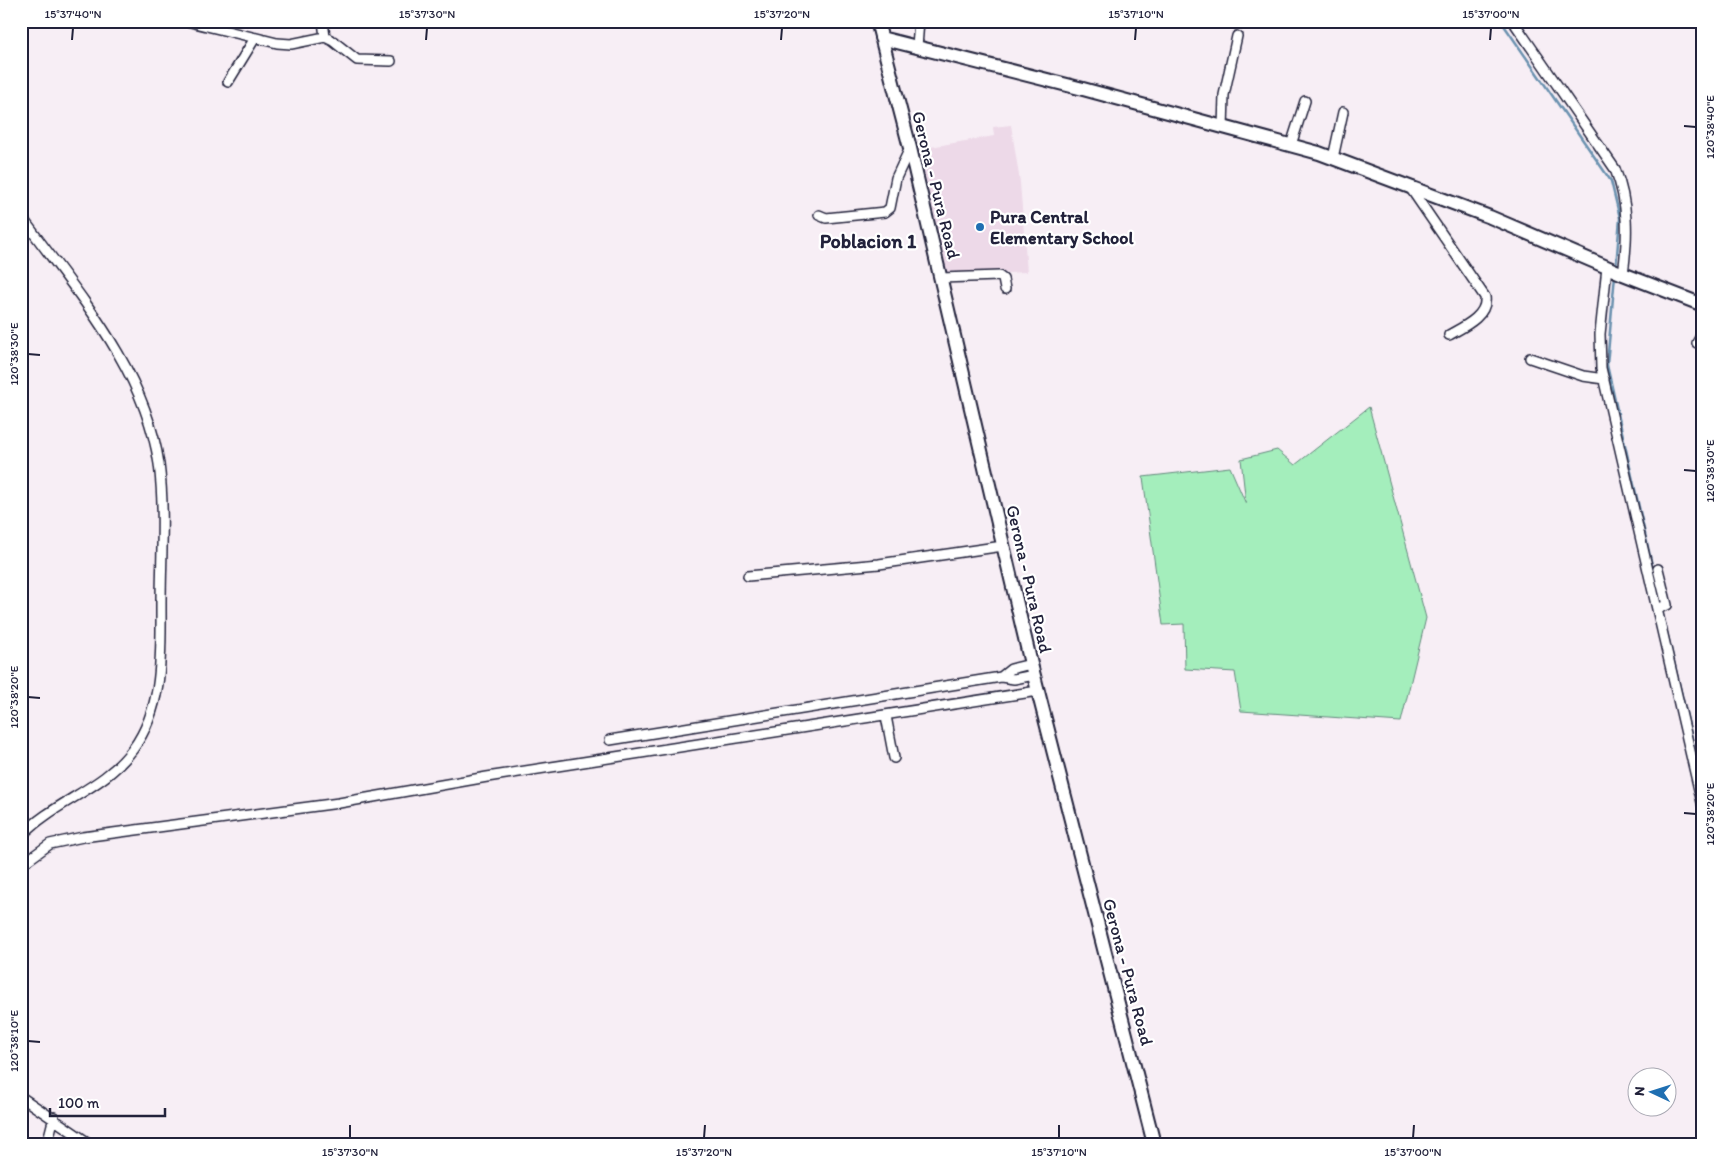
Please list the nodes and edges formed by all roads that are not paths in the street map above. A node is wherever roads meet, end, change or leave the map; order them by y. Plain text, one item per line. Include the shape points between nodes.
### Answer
1 (186, 21) edge
2 (323, 21) edge
3 (877, 21) edge
4 (919, 21) edge
5 (1513, 21) edge
6 (1238, 36) dead end
7 (325, 37) junction
8 (255, 38) junction
9 (881, 38) junction
10 (917, 47) junction
11 (391, 61) dead end
12 (228, 82) dead end
13 (1305, 101) dead end
14 (1343, 112) dead end
15 (1223, 128) junction
16 (1291, 145) junction
17 (910, 148) junction
18 (1333, 158) junction
19 (1409, 186) junction
20 (819, 215) dead end
21 (21, 216) edge
22 (1606, 267) junction
23 (1623, 274) junction
24 (941, 278) junction
25 (1005, 289) dead end
26 (1703, 305) edge
27 (1703, 332) edge
28 (1449, 335) dead end
29 (1697, 343) dead end
30 (1530, 358) dead end
31 (1604, 379) junction
32 (1002, 546) junction
33 (1658, 569) dead end
34 (748, 576) dead end
35 (1660, 608) junction
36 (1033, 670) junction
37 (1038, 691) junction
38 (886, 716) junction
39 (610, 740) dead end
40 (894, 758) dead end
41 (1703, 807) edge
42 (21, 815) edge
43 (29, 828) junction
44 (21, 836) edge
45 (21, 865) edge
46 (21, 1097) edge
47 (54, 1118) junction
48 (47, 1144) edge
49 (90, 1144) edge
50 (1154, 1144) edge

1 - 8 street
2 - 7 street
3 - 9 main road, Gerona - Pura Road
4 - 10 street
5 - 23 street via 1615,168 1628,220
6 - 15 street via 1224,95
7 - 8 street via 291,44
7 - 11 street via 357,60
8 - 12 street
9 - 10 main road
9 - 17 main road, Gerona - Pura Road
10 - 15 main road
13 - 16 street
14 - 18 street
15 - 16 main road
16 - 18 main road
17 - 20 street via 894,185 890,208 885,212 826,218
17 - 24 main road, Gerona - Pura Road
18 - 19 main road
19 - 22 main road
19 - 28 street via 1485,297 1486,304 1478,316
21 - 43 street via 122,360 143,405 161,482 161,638 155,708 147,728 119,767
22 - 23 main road
22 - 31 street via 1600,334
23 - 26 main road
24 - 25 street via 999,276
24 - 32 main road, Gerona - Pura Road
27 - 29 street
30 - 31 street via 1583,376
31 - 35 street
32 - 34 street via 879,564
32 - 36 main road, Gerona - Pura Road
33 - 35 street via 1667,601
35 - 41 street
36 - 37 main road, Gerona - Pura Road
36 - 39 street via 1011,669 1001,677
37 - 38 street
37 - 50 main road, Gerona - Pura Road
38 - 40 street
38 - 45 street via 339,802 83,837 50,844
42 - 43 street
43 - 44 street
46 - 47 street
47 - 48 street
47 - 49 street

